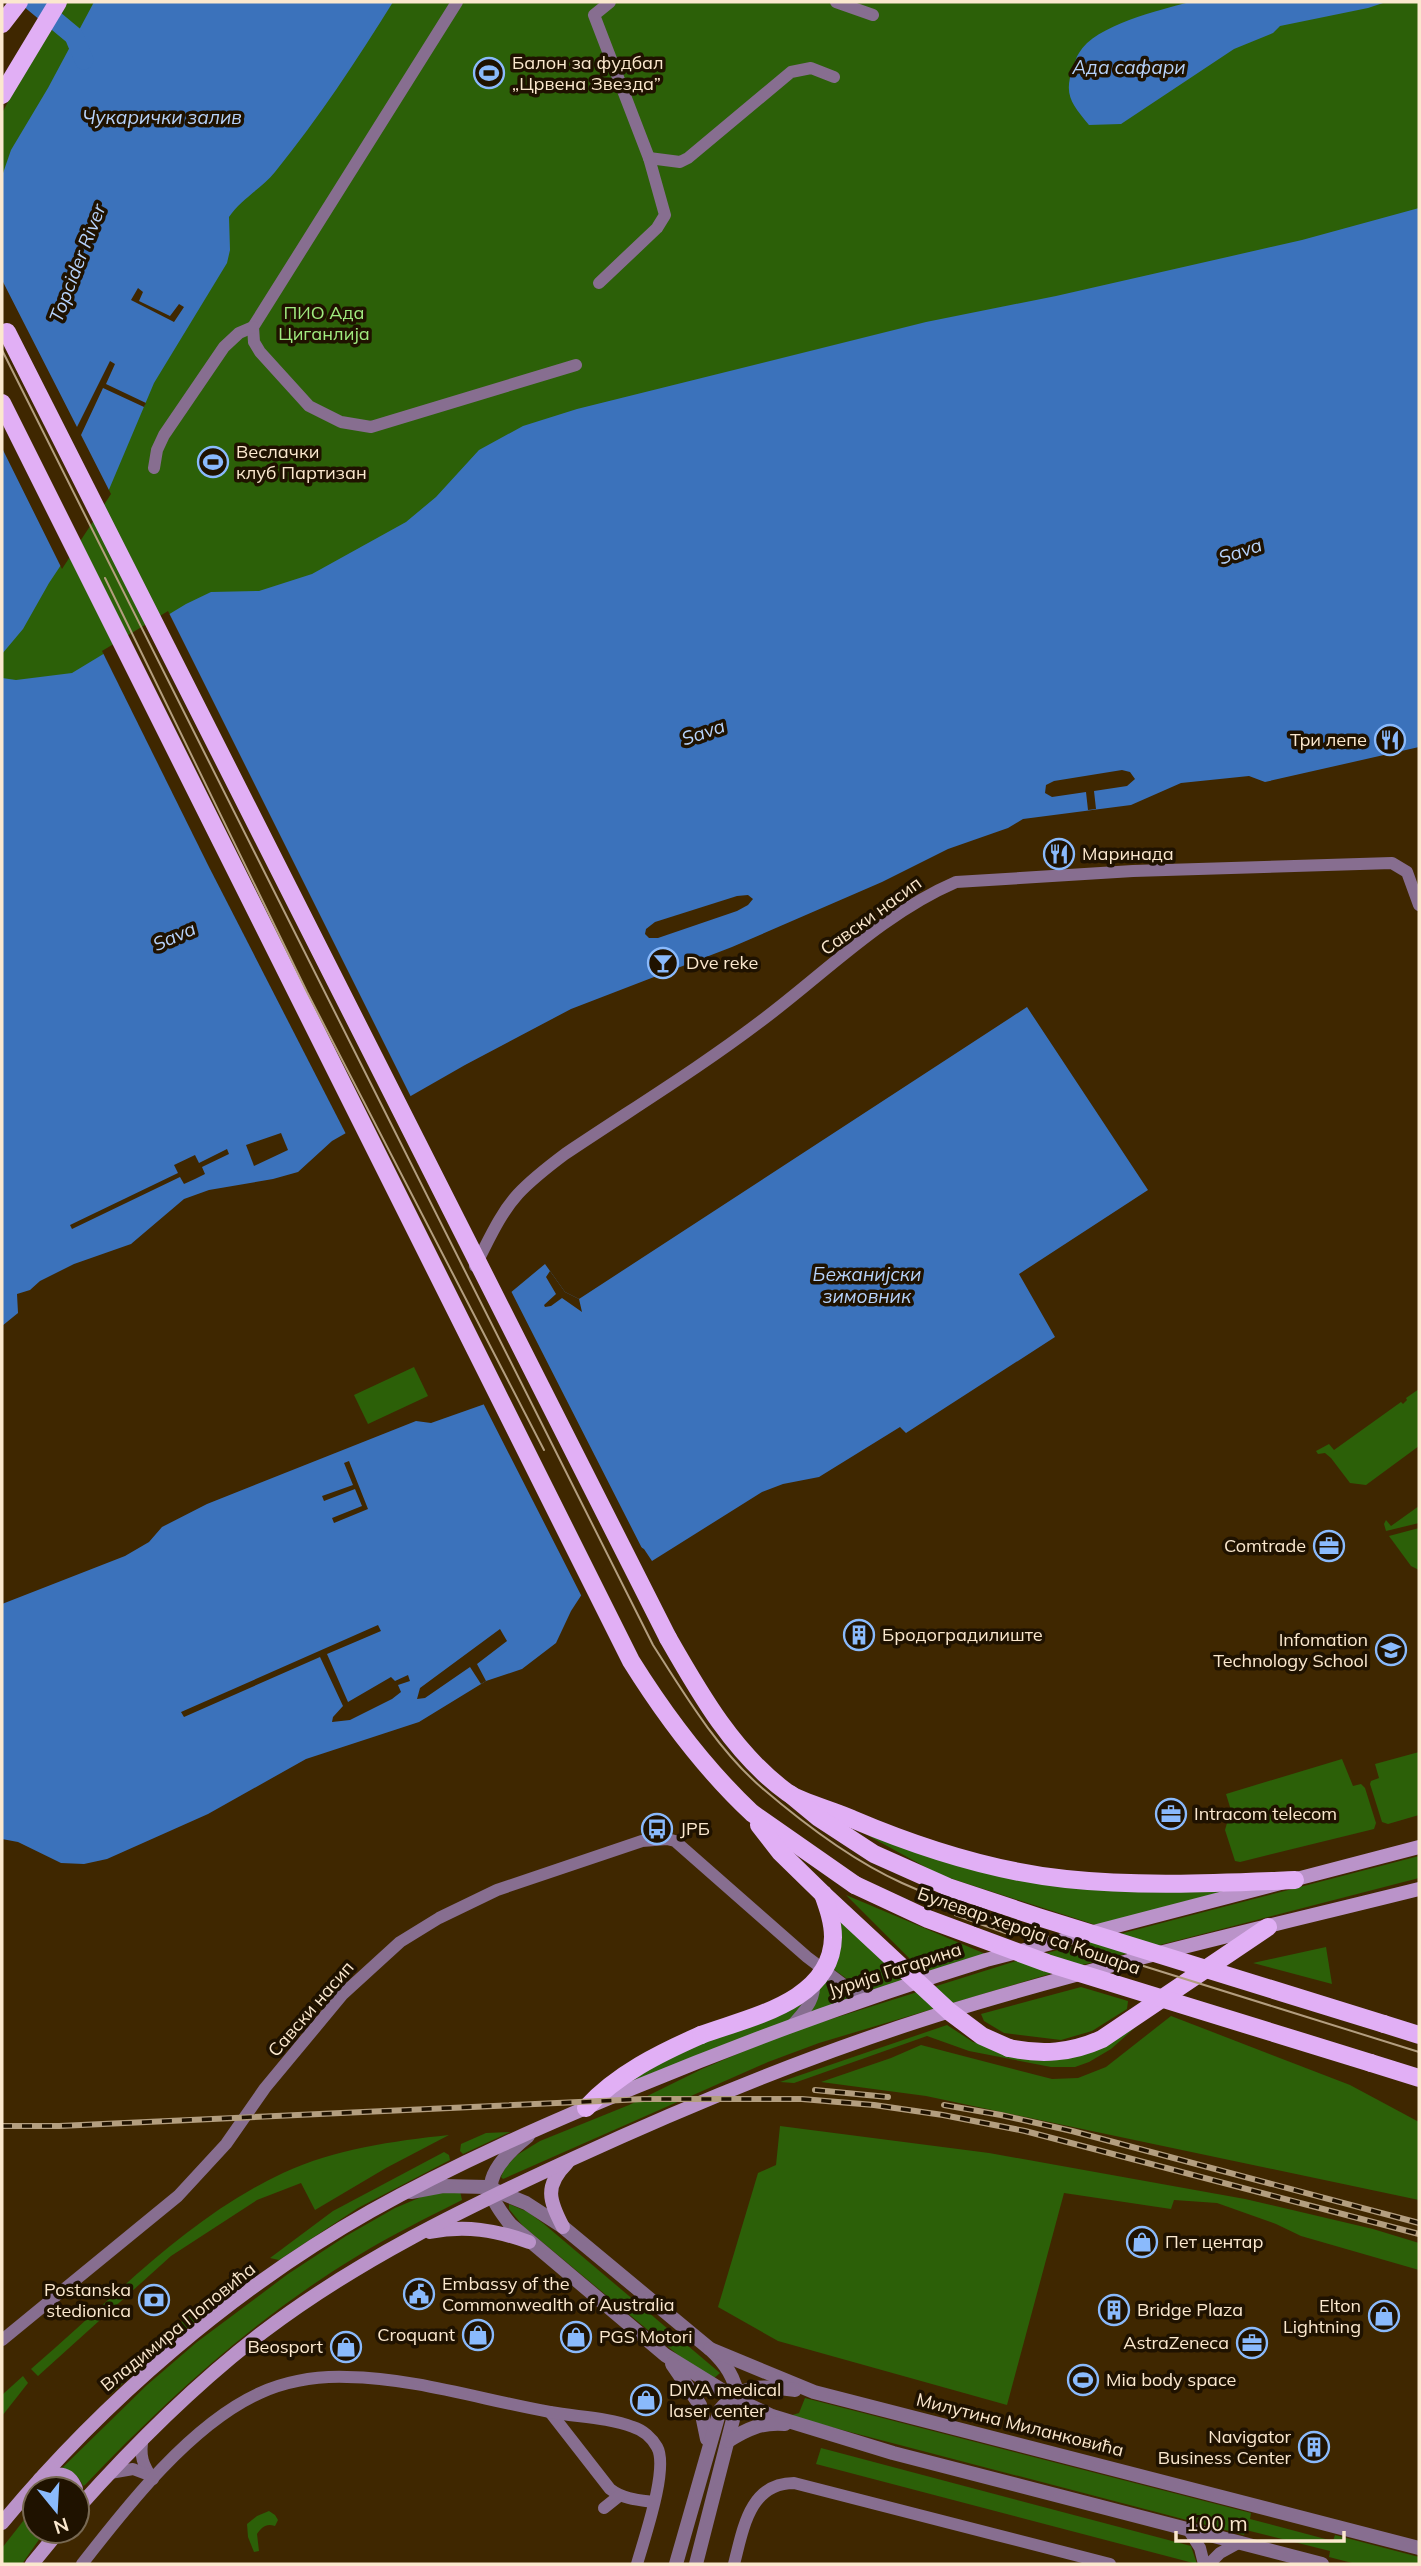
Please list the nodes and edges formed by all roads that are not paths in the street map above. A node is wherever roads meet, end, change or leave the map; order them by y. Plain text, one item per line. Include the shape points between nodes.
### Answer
1 (19, 2) edge
2 (58, 2) edge
3 (457, 2) edge
4 (588, 2) edge
5 (610, 2) edge
6 (836, 2) edge
7 (594, 15) junction
8 (873, 15) dead end
9 (2, 24) edge
10 (834, 77) dead end
11 (2, 95) edge
12 (649, 158) junction
13 (599, 283) dead end
14 (2, 321) edge
15 (253, 327) junction
16 (576, 365) dead end
17 (2, 403) edge
18 (154, 468) dead end
19 (1419, 905) edge
20 (474, 1270) dead end
21 (790, 1794) junction
22 (752, 1813) junction
23 (1419, 1847) edge
24 (1294, 1880) junction
25 (1419, 1889) edge
26 (823, 1894) junction
27 (1268, 1927) junction
28 (807, 1957) junction
29 (868, 1997) junction
30 (793, 2024) junction
31 (1384, 2024) junction
32 (1419, 2028) edge
33 (1419, 2035) edge
34 (1419, 2078) edge
35 (586, 2108) junction
36 (537, 2129) junction
37 (570, 2160) junction
38 (495, 2192) junction
39 (405, 2193) junction
40 (563, 2227) junction
41 (411, 2235) junction
42 (529, 2242) junction
43 (2, 2340) edge
44 (710, 2349) junction
45 (665, 2355) junction
46 (814, 2392) junction
47 (736, 2397) junction
48 (550, 2412) junction
49 (800, 2426) junction
50 (143, 2438) junction
51 (728, 2441) junction
52 (708, 2448) junction
53 (109, 2473) junction
54 (43, 2475) edge
55 (152, 2477) junction
56 (91, 2493) edge
57 (619, 2496) junction
58 (21, 2500) edge
59 (653, 2502) junction
60 (604, 2508) dead end
61 (2, 2522) edge
62 (1188, 2529) junction
63 (1240, 2542) junction
64 (48, 2545) edge
65 (1419, 2548) edge
66 (32, 2564) edge
67 (82, 2564) edge
68 (637, 2564) edge
69 (676, 2564) edge
70 (696, 2564) edge
71 (734, 2564) edge
72 (1111, 2564) edge
73 (1207, 2564) edge
74 (1322, 2564) edge

1 - 9 main road
2 - 11 main road
3 - 15 street
4 - 7 street
5 - 7 street
6 - 8 street
7 - 12 street
10 - 12 street via 811,68 791,72 688,158 680,162
12 - 13 street via 665,215
14 - 21 main road, Булевар хероја са Кошара, bridge via 668,1639 736,1744
15 - 16 street via 260,352 309,406 341,422 371,427
15 - 18 street via 232,338 218,357 164,435
17 - 22 main road, Булевар хероја са Кошара via 631,1661 687,1745
19 - 20 street, Савски насип via 1407,873 1392,863 1120,871 956,882 883,924 739,1038 546,1169 516,1196
21 - 24 main road via 923,1847 1030,1873 1125,1882
21 - 31 main road, Булевар хероја са Кошара, bridge via 874,1854 948,1887
22 - 26 main road via 780,1852
22 - 34 main road, Булевар хероја са Кошара, bridge via 841,1877 928,1919 1047,1963
23 - 24 main road, Јурија Гагарина
24 - 29 main road, Јурија Гагарина via 986,1960
25 - 27 main road
26 - 27 main road, bridge via 982,2036 1009,2048 1039,2053 1093,2043
26 - 35 main road, bridge via 833,1941 815,1981 801,1994 779,2007 671,2048 607,2087
27 - 37 main road via 1030,1988 885,2033 727,2090
28 - 29 street, Савски насип
28 - 30 street via 815,1990 810,2005
28 - 43 street, Савски насип via 681,1845 667,1839 642,1841 580,1860 478,1898 419,1929 369,1969 343,1994 265,2088 226,2144 178,2196
29 - 30 main road, Јурија Гагарина
30 - 35 main road, Јурија Гагарина
31 - 32 main road
31 - 33 main road, Булевар хероја са Кошара
35 - 36 main road, Јурија Гагарина
36 - 38 street via 505,2157
36 - 39 main road, Јурија Гагарина
37 - 38 main road
37 - 40 main road via 550,2194
38 - 39 street via 443,2186
38 - 40 street via 526,2203
38 - 41 main road
38 - 42 street via 510,2224
39 - 54 main road, Владимира Поповића via 297,2257 210,2322 112,2405
40 - 44 street
41 - 42 main road via 464,2228
41 - 50 main road via 263,2332 185,2396
42 - 45 street
44 - 46 street, Милутина Миланковића
44 - 47 street via 726,2366
45 - 47 street
45 - 52 street via 700,2405
46 - 47 street, Милутина Миланковића via 762,2388
46 - 65 street, Милутина Миланковића
47 - 49 street
47 - 51 street
47 - 52 street via 718,2412
48 - 55 street via 379,2379 296,2381 238,2405
48 - 57 street
48 - 59 street via 634,2427 651,2438 662,2461
49 - 51 street via 761,2424
49 - 62 street
50 - 53 main road
50 - 55 street via 143,2464
51 - 70 street
52 - 69 street
53 - 55 street via 133,2469
53 - 56 main road
55 - 67 street
57 - 59 street
57 - 60 street
58 - 61 main road, Владимира Поповића
59 - 68 street
62 - 63 street
62 - 73 street
63 - 73 street
63 - 74 street
64 - 66 main road
71 - 72 street via 754,2503 771,2487 794,2483

